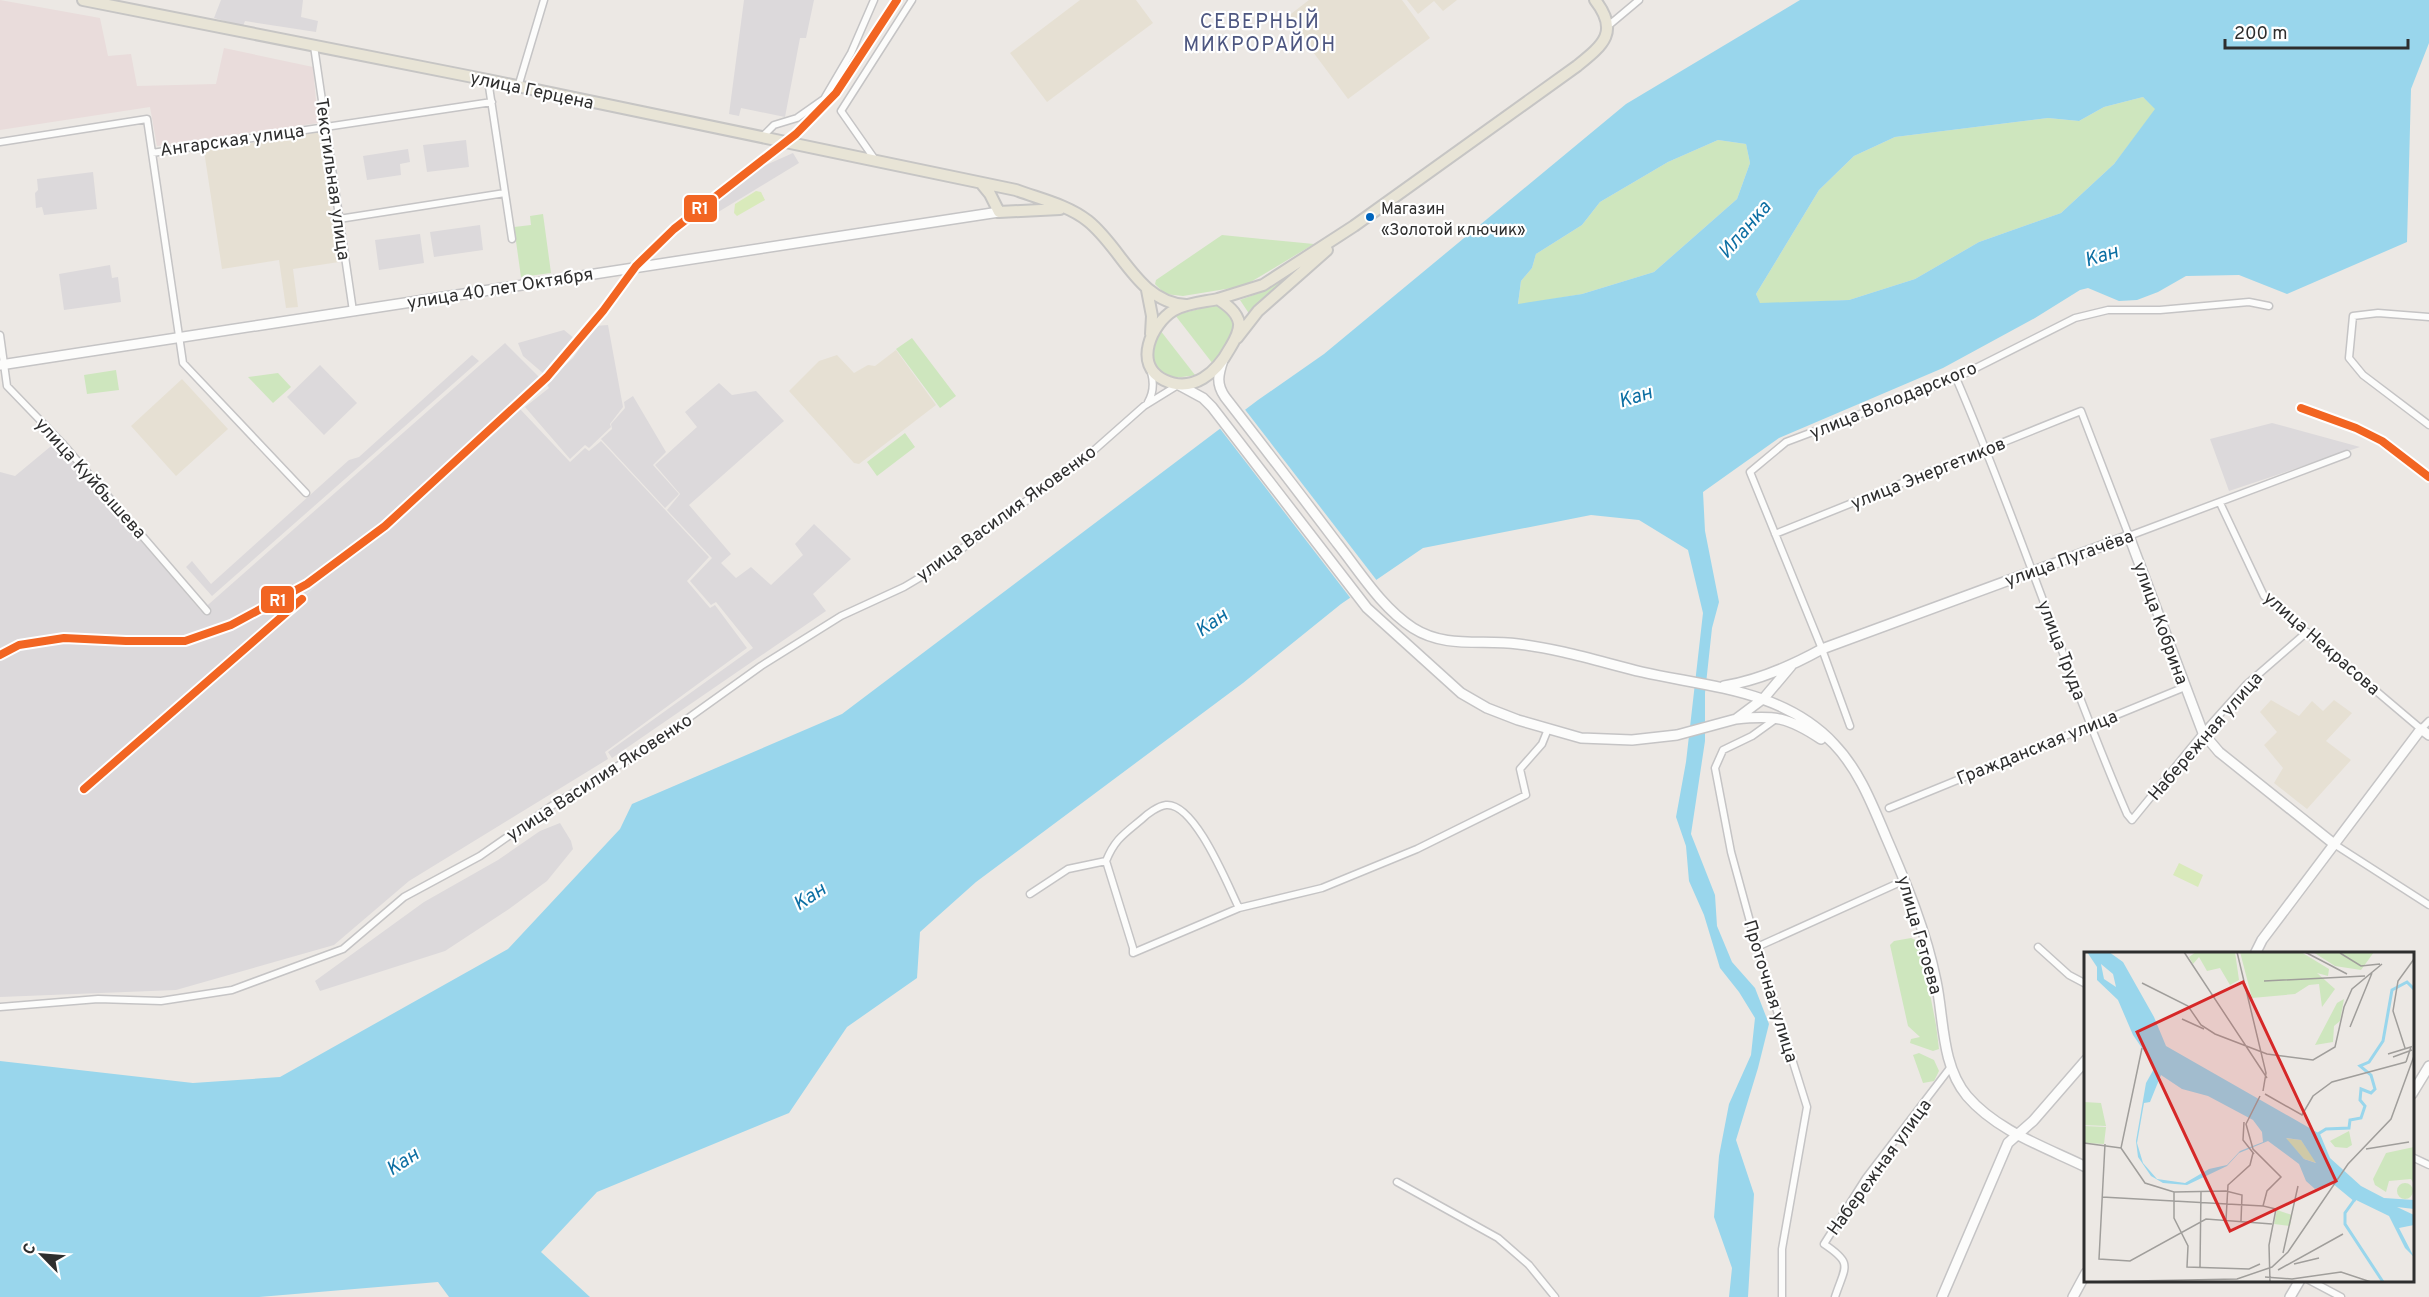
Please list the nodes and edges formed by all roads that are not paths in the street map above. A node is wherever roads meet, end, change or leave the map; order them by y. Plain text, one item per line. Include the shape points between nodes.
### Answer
1 (83, 0) edge
2 (544, 0) edge
3 (874, 0) edge
4 (912, 0) edge
5 (1595, 0) edge
6 (1639, 0) edge
7 (1608, 26) junction
8 (314, 46) junction
9 (488, 80) junction
10 (518, 87) junction
11 (492, 102) junction
12 (326, 127) junction
13 (761, 138) junction
14 (0, 142) edge
15 (152, 153) junction
16 (877, 162) junction
17 (980, 183) junction
18 (506, 192) junction
19 (1070, 210) junction
20 (999, 212) junction
21 (339, 219) junction
22 (1354, 226) junction
23 (512, 239) dead end
24 (1147, 290) junction
25 (1218, 299) junction
26 (1186, 305) junction
27 (2270, 306) dead end
28 (353, 311) junction
29 (2429, 317) edge
30 (0, 335) edge
31 (1151, 335) junction
32 (179, 337) junction
33 (1230, 348) junction
34 (1223, 360) junction
35 (2, 365) edge
36 (1149, 366) junction
37 (1956, 378) junction
38 (1179, 385) junction
39 (1144, 406) junction
40 (2081, 411) joint
41 (2429, 425) edge
42 (1987, 449) junction
43 (2347, 454) dead end
44 (306, 493) dead end
45 (2220, 503) junction
46 (1775, 534) junction
47 (2129, 536) junction
48 (2032, 572) junction
49 (207, 611) dead end
50 (2307, 632) junction
51 (1822, 649) junction
52 (1792, 665) junction
53 (1719, 686) junction
54 (2185, 687) junction
55 (1764, 698) junction
56 (1777, 717) junction
57 (1736, 719) junction
58 (2429, 721) edge
59 (1850, 726) dead end
60 (2090, 726) junction
61 (1548, 729) junction
62 (2425, 732) edge
63 (2203, 733) junction
64 (1843, 754) junction
65 (1889, 808) dead end
66 (2132, 820) joint
67 (2334, 844) junction
68 (1106, 861) junction
69 (1905, 880) junction
70 (1030, 894) dead end
71 (2429, 904) edge
72 (1239, 908) junction
73 (1757, 947) junction
74 (2038, 947) dead end
75 (2256, 952) edge
76 (2084, 983) edge
77 (0, 1006) edge
78 (2084, 1061) edge
79 (2429, 1066) edge
80 (1950, 1068) junction
81 (2414, 1091) edge
82 (2018, 1134) junction
83 (2414, 1157) edge
84 (2429, 1165) edge
85 (2084, 1167) edge
86 (1397, 1182) dead end
87 (2084, 1275) edge
88 (2299, 1282) edge
89 (2311, 1282) edge
90 (1555, 1297) edge
91 (1782, 1297) edge
92 (1835, 1297) edge
93 (1942, 1297) edge
94 (2073, 1297) edge
95 (2290, 1297) edge
96 (2341, 1297) edge

1 - 8 main road, улица Герцена
2 - 10 street
3 - 13 street via 851,53 824,99 797,118 774,125
4 - 16 street via 841,111
5 - 7 main road
6 - 7 street
7 - 22 main road via 1600,47 1570,72
8 - 9 main road, улица Герцена
8 - 12 street, Текстильная улица
9 - 10 main road, улица Герцена
9 - 11 street
10 - 13 main road, улица Герцена
11 - 12 street, Ангарская улица
11 - 18 street
12 - 15 street, Ангарская улица
12 - 21 street, Текстильная улица
13 - 16 main road, улица Герцена
14 - 15 street, Ангарская улица via 147,119
15 - 32 street
16 - 17 main road, улица Герцена
17 - 19 main road, улица Герцена via 1016,190
17 - 20 main road
18 - 21 street
18 - 23 street
19 - 20 main road
19 - 24 main road, улица Герцена via 1088,221
20 - 28 main road, улица 40 лет Октября
21 - 28 street, Текстильная улица
22 - 25 main road via 1263,285
22 - 33 main road via 1258,311
24 - 26 main road via 1175,305
24 - 31 main road
25 - 26 main road
25 - 33 main road via 1232,308 1239,322
26 - 31 main road via 1167,315
27 - 37 street, улица Володарского via 2249,302 2108,310 2075,318
28 - 32 main road, улица 40 лет Октября
29 - 41 street via 2353,316 2349,358 2363,375
30 - 35 street, улица Куйбышева
31 - 36 main road
32 - 35 main road, улица 40 лет Октября
32 - 44 street via 183,363
33 - 34 main road
34 - 38 main road via 1202,380
34 - 53 main road via 1218,378 1225,397 1380,598 1413,628 1453,643 1514,643 1552,649
35 - 49 street, улица Куйбышева via 7,386 62,443
36 - 38 main road via 1161,379
36 - 39 street via 1154,381 1152,395
37 - 42 street, улица Труда
37 - 46 street, улица Володарского via 1786,442 1749,472
38 - 39 street, улица Василия Яковенко
38 - 61 main road via 1212,407 1367,609 1461,693 1512,718
39 - 77 street, улица Василия Яковенко via 1092,452 936,568 840,616 761,666 641,752 553,805 480,856 404,897 343,949 232,990 161,1001 98,999
40 - 42 street, улица Энергетиков
40 - 47 street, улица Кобрина
42 - 46 street, улица Энергетиков
42 - 48 street, улица Труда
43 - 45 street, улица Пугачёва
45 - 47 street, улица Пугачёва
45 - 50 street, улица Некрасова via 2264,596
46 - 51 street
47 - 48 main road, улица Пугачёва
47 - 54 main road, улица Кобрина
48 - 51 main road, улица Пугачёва
48 - 60 street, улица Труда
50 - 62 street, улица Некрасова
50 - 63 street, Набережная улица via 2246,685
51 - 52 main road, улица Пугачёва
51 - 59 street
52 - 53 main road via 1748,682
52 - 55 main road
53 - 55 main road
54 - 60 street, Гражданская улица
54 - 63 main road, улица Кобрина
55 - 57 main road
55 - 64 main road via 1807,721
56 - 57 main road
56 - 64 main road via 1802,726
56 - 73 street, Проточная улица via 1752,736 1723,750 1715,768 1731,852
57 - 61 main road via 1677,735 1632,740 1581,738
58 - 62 street
60 - 65 street, Гражданская улица
60 - 66 street, улица Труда
61 - 72 street via 1542,744 1520,769 1526,795 1417,849 1322,888
62 - 67 main road
63 - 66 street, Набережная улица
63 - 67 main road via 2219,752
64 - 69 main road, улица Гетоева via 1863,784
67 - 71 street
67 - 75 main road
68 - 70 street via 1068,870
68 - 72 street via 1133,953
68 - 72 street via 1114,843 1137,823 1164,805 1172,806 1189,817 1202,833
69 - 73 street
69 - 80 main road, улица Гетоева via 1936,981
73 - 91 street, Проточная улица via 1807,1107 1782,1249
74 - 76 street
78 - 82 main road
79 - 81 main road
80 - 82 main road, улица Гетоева via 1968,1097 1990,1118
80 - 92 street, Набережная улица via 1866,1178 1824,1244 1843,1257 1845,1263
82 - 85 main road, улица Гетоева
82 - 93 main road via 2008,1143
83 - 84 street
86 - 90 street via 1498,1238
87 - 94 main road
88 - 95 main road
89 - 96 street

